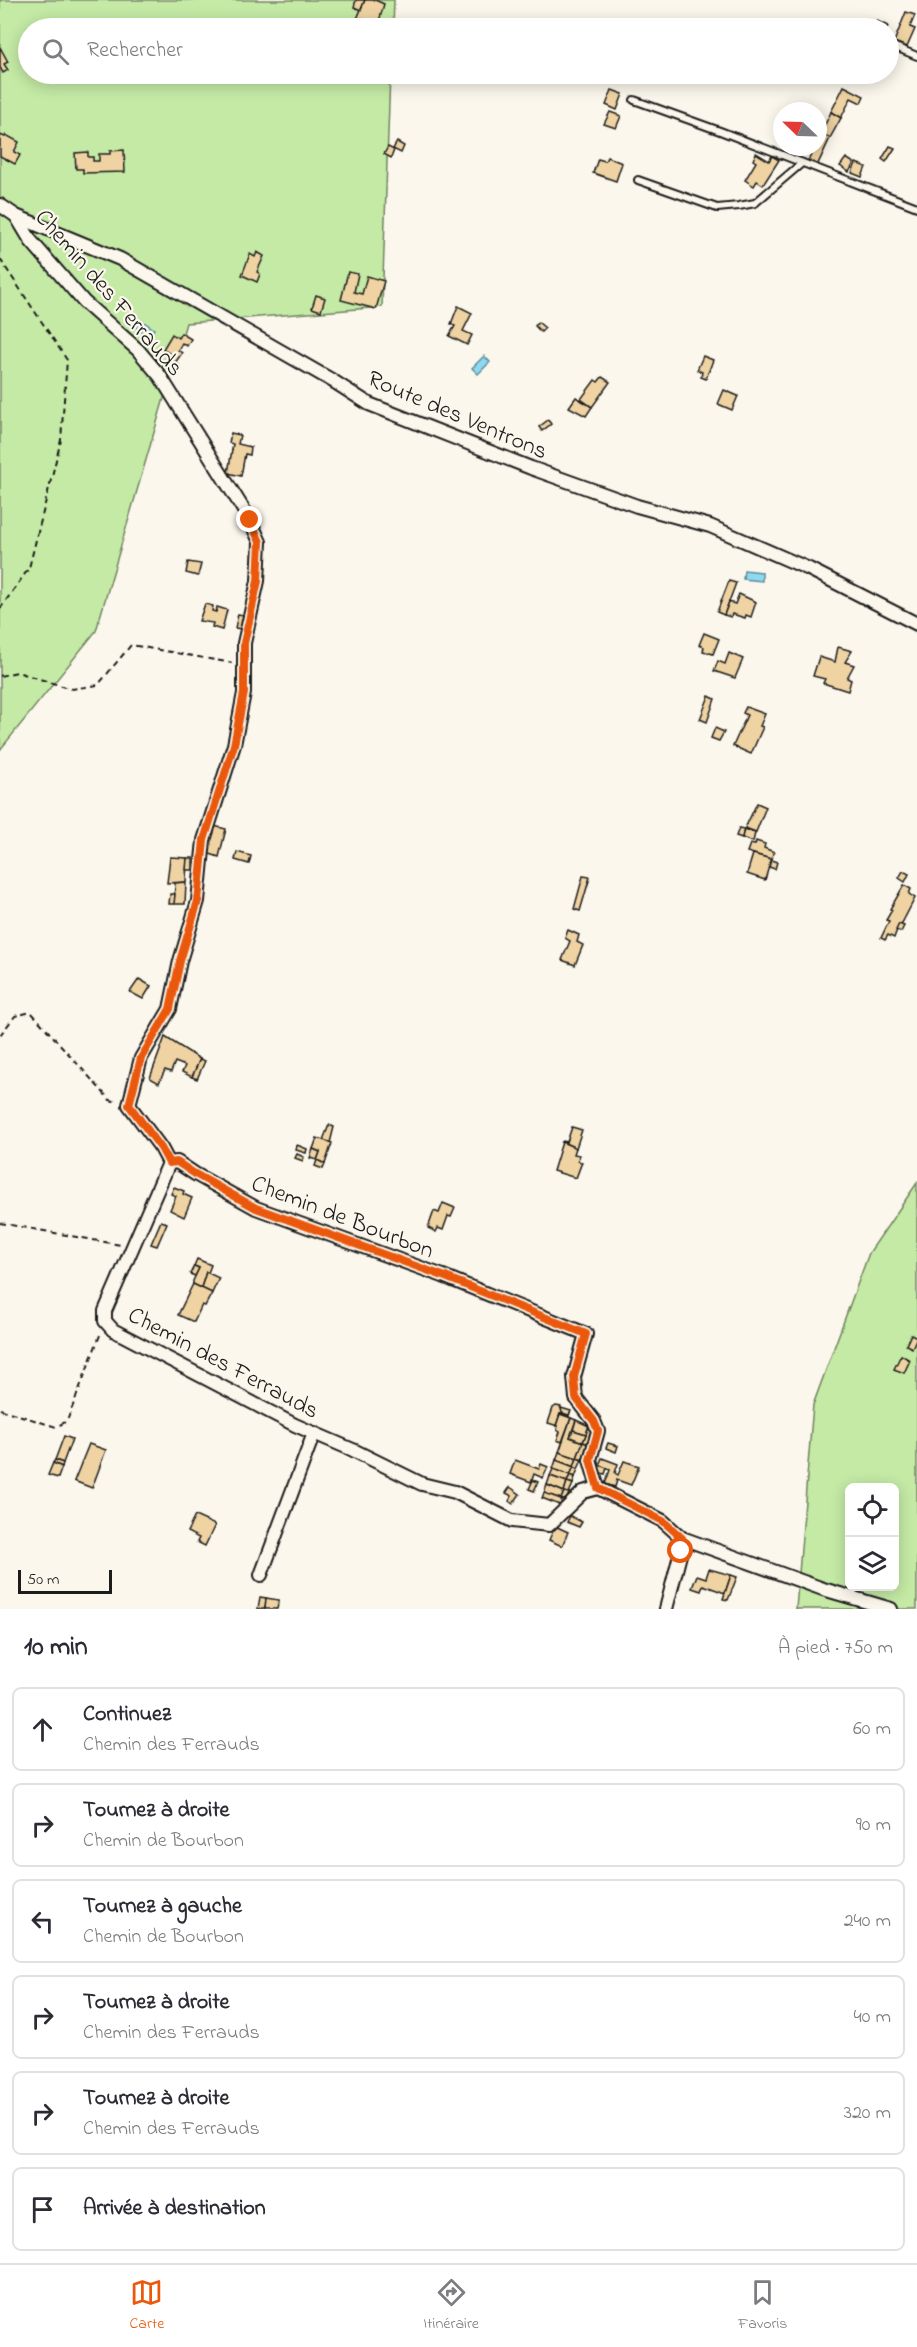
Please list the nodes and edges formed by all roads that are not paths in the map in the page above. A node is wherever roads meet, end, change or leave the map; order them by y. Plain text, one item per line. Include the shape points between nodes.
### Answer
1 (899, 49) edge
2 (917, 56) edge
3 (634, 100) dead end
4 (802, 163) junction
5 (638, 180) dead end
6 (0, 205) edge
7 (917, 207) edge
8 (16, 216) junction
9 (917, 624) edge
10 (169, 1163) junction
11 (314, 1433) junction
12 (598, 1488) junction
13 (682, 1538) junction
14 (261, 1575) dead end
15 (666, 1609) edge
16 (891, 1609) edge

1 - 2 lane
3 - 4 lane
4 - 5 lane via 755,203 739,206 717,208
4 - 7 lane
6 - 8 street, Route des Ventrons
8 - 9 street, Route des Ventrons via 120,259 369,404 562,480 710,526 809,569
8 - 10 street, Chemin des Ferrauds via 31,241 84,302 138,350 160,376 260,542 258,581 244,643 244,693 234,745 204,840 198,901 170,1009 141,1058 129,1105
10 - 11 street, Chemin des Ferrauds via 105,1311 105,1321 113,1330
10 - 12 street, Chemin de Bourbon via 177,1162 256,1208 443,1276 586,1334 574,1377 576,1398 598,1431 590,1460
11 - 12 street, Chemin des Ferrauds via 423,1484 455,1492 512,1521 549,1525 583,1492
11 - 14 street
12 - 13 street via 663,1521
13 - 15 street
13 - 16 street

